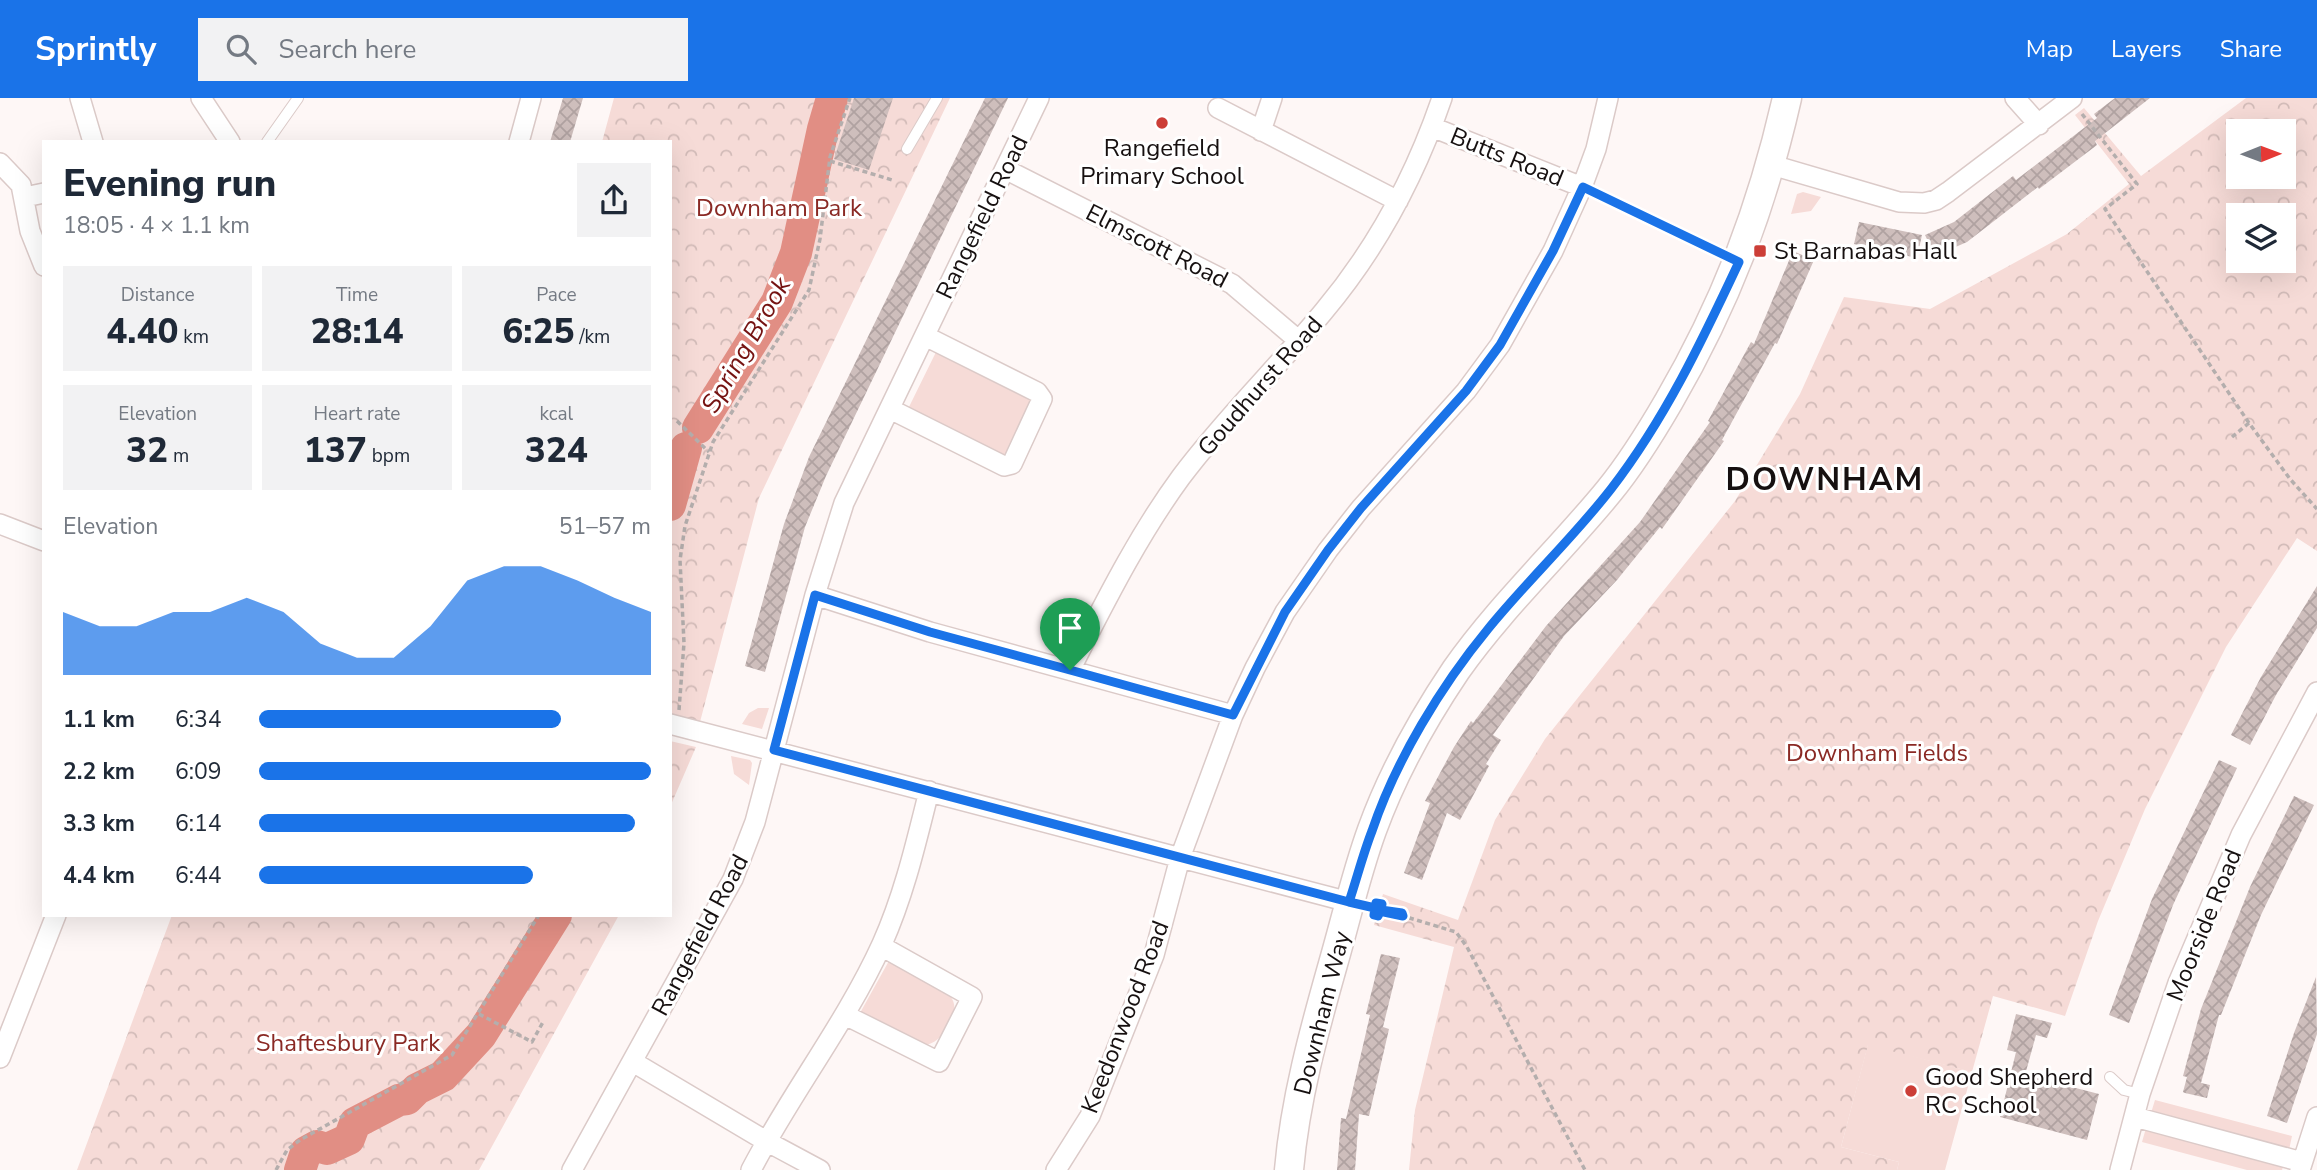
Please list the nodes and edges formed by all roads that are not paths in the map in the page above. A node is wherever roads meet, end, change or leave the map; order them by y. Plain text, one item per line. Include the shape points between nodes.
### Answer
1 (80, 98) edge
2 (201, 98) edge
3 (298, 98) edge
4 (531, 98) edge
5 (937, 98) edge
6 (1039, 98) edge
7 (1272, 98) edge
8 (1443, 98) edge
9 (1608, 98) edge
10 (1787, 98) edge
11 (2015, 98) edge
12 (2071, 98) edge
13 (1218, 108) dead end
14 (2039, 125) junction
15 (1432, 127) junction
16 (1261, 131) junction
17 (92, 140) edge
18 (228, 140) edge
19 (268, 140) edge
20 (520, 140) edge
21 (907, 149) dead end
22 (0, 163) edge
23 (1772, 165) junction
24 (1005, 169) junction
25 (1583, 187) junction
26 (35, 195) edge
27 (1398, 201) junction
28 (42, 261) edge
29 (925, 336) junction
30 (1298, 340) junction
31 (890, 409) junction
32 (0, 524) edge
33 (42, 540) edge
34 (815, 595) junction
35 (1070, 670) junction
36 (2317, 692) edge
37 (1233, 715) junction
38 (674, 724) edge
39 (774, 750) junction
40 (929, 791) junction
41 (1180, 858) junction
42 (1362, 905) junction
43 (55, 917) edge
44 (881, 946) junction
45 (845, 1015) junction
46 (0, 1058) edge
47 (633, 1062) junction
48 (2110, 1077) dead end
49 (2140, 1094) junction
50 (2135, 1117) junction
51 (2317, 1117) edge
52 (766, 1141) junction
53 (2301, 1166) edge
54 (572, 1170) edge
55 (751, 1170) edge
56 (820, 1170) edge
57 (1056, 1170) edge
58 (1289, 1170) edge
59 (2120, 1170) edge

1 - 17 street
2 - 18 street
3 - 19 lane
4 - 20 street
5 - 21 lane
6 - 24 street, Rangefield Road
7 - 16 street
8 - 15 street, Goudhurst Road
9 - 25 street, Keedonwood Road
10 - 23 street, Downham Way
11 - 14 street
12 - 14 street
13 - 16 street
14 - 23 street via 1948,192 1924,203 1899,202
15 - 25 street, Butts Road
15 - 27 street, Goudhurst Road
16 - 27 street
22 - 26 street
23 - 42 street, Downham Way via 1739,262 1695,356 1649,435 1611,489 1489,627 1456,671 1399,768 1372,829
24 - 29 street, Rangefield Road
24 - 30 street, Elmscott Road via 1233,284
25 - 37 street, Keedonwood Road via 1500,345 1466,391 1328,550 1285,612
26 - 28 street via 30,231
27 - 30 street, Goudhurst Road via 1333,300
29 - 31 street, Rangefield Road
29 - 31 street via 1037,392 1042,399 1012,464 1004,466
30 - 35 street, Goudhurst Road via 1182,476 1123,569
31 - 34 street, Rangefield Road via 844,503
32 - 33 street
34 - 35 street
34 - 39 street, Rangefield Road
35 - 37 street
36 - 49 street, Moorside Road via 2241,835 2178,983
37 - 41 street, Keedonwood Road
38 - 39 street
39 - 40 street
39 - 47 street, Rangefield Road via 755,822 733,879
40 - 41 street
40 - 44 street via 908,874
41 - 42 street
41 - 57 street, Keedonwood Road via 1154,955 1105,1079 1090,1116
42 - 58 street, Downham Way via 1312,1037
43 - 46 street
44 - 45 street
44 - 45 street via 972,997 939,1062
45 - 52 street
47 - 52 street
47 - 54 street, Rangefield Road
48 - 49 lane via 2124,1090
49 - 50 street, Moorside Road
50 - 53 street
50 - 59 street, Moorside Road
51 - 53 street
52 - 55 street
52 - 56 street

